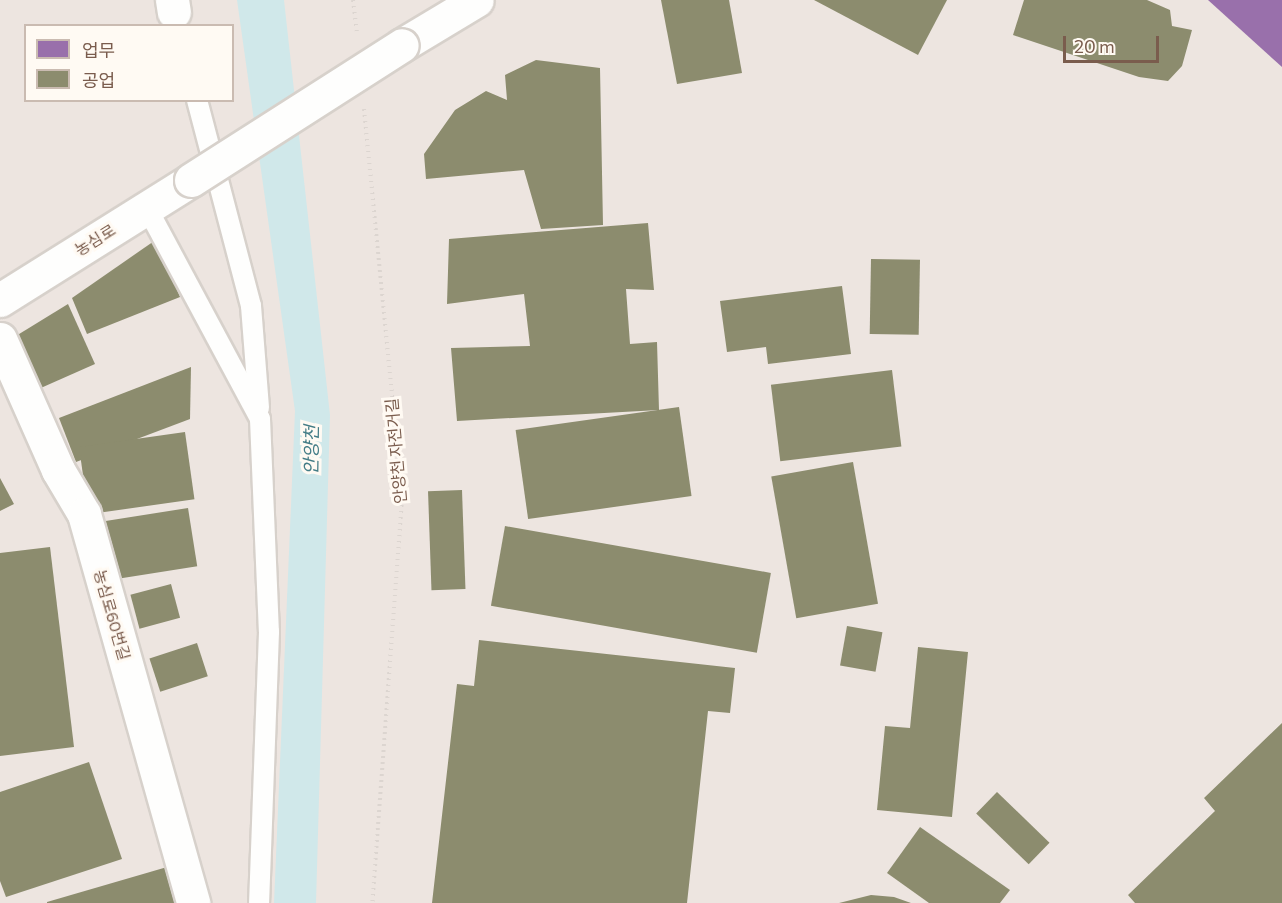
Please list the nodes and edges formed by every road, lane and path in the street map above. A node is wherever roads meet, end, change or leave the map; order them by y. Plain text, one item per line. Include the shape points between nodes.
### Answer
1 (353, 0) edge
2 (477, 0) edge
3 (358, 44) dead end
4 (198, 102) edge
5 (363, 102) dead end
6 (147, 208) junction
7 (0, 300) edge
8 (0, 339) edge
9 (260, 419) junction
10 (193, 903) edge
11 (259, 903) edge
12 (372, 903) edge

1 - 3 path
2 - 6 street, 농심로, bridge
4 - 9 lane via 251,306
5 - 12 path, 안양천 자전거길 via 402,500
6 - 7 street, 농심로
6 - 9 lane
8 - 10 street, 농심로60번길 via 58,470 84,514
9 - 11 lane via 269,632

